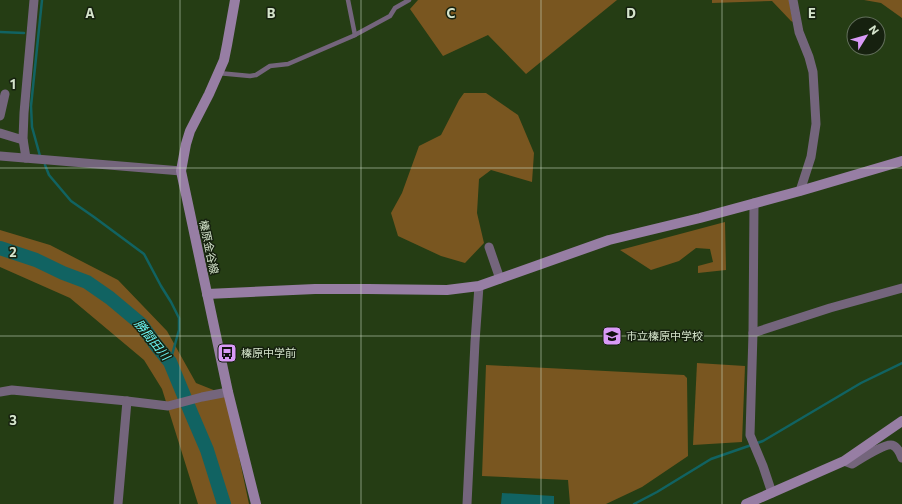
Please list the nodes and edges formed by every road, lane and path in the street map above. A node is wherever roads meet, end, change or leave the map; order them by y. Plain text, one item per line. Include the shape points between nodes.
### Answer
1 (34, 0) edge
2 (235, 0) edge
3 (348, 0) edge
4 (409, 0) edge
5 (793, 0) edge
6 (355, 35) junction
7 (218, 73) junction
8 (5, 94) dead end
9 (0, 116) edge
10 (0, 133) edge
11 (23, 140) junction
12 (0, 156) edge
13 (26, 158) junction
14 (902, 161) edge
15 (181, 171) junction
16 (800, 191) junction
17 (754, 203) junction
18 (490, 247) dead end
19 (500, 279) junction
20 (480, 286) junction
21 (902, 288) edge
22 (207, 294) junction
23 (753, 333) junction
24 (0, 392) edge
25 (228, 392) junction
26 (127, 401) junction
27 (902, 421) edge
28 (902, 458) edge
29 (844, 461) junction
30 (772, 493) junction
31 (118, 504) edge
32 (256, 504) edge
33 (467, 504) edge
34 (746, 504) edge

1 - 11 street
2 - 7 street, 榛原金谷線 via 224,60
3 - 6 lane
4 - 6 lane via 395,8 390,16
5 - 16 street via 799,32 813,72 816,124 811,157
6 - 7 lane via 288,64 270,66 256,75
7 - 15 street, 榛原金谷線 via 190,131
8 - 9 street
10 - 11 street
11 - 13 street
12 - 13 street
13 - 15 street
14 - 16 street
15 - 22 street, 榛原金谷線
16 - 17 street
17 - 19 street via 609,240
17 - 23 street
18 - 19 street
19 - 20 street
20 - 22 street via 447,290 315,289
20 - 33 street
21 - 23 street
22 - 25 street, 榛原金谷線
23 - 30 street via 750,435 764,466
24 - 26 street via 12,390
25 - 26 street via 168,406
25 - 32 street, 榛原金谷線
26 - 31 street
27 - 29 street
28 - 29 street via 893,445 888,445 852,464
29 - 30 street
30 - 34 street

